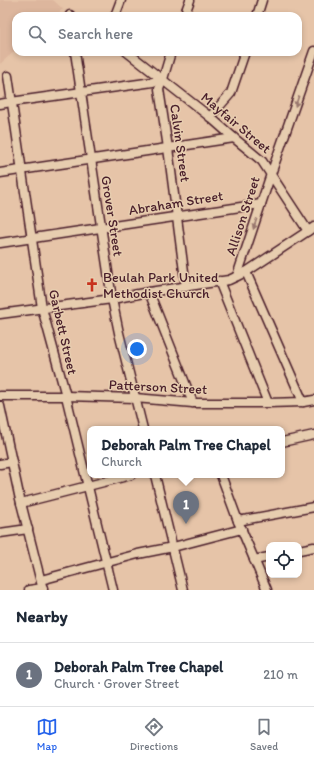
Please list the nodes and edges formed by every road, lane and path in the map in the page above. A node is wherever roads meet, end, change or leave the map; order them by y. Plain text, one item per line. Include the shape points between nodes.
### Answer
1 (121, 0) edge
2 (190, 0) edge
3 (262, 0) edge
4 (116, 12) edge
5 (186, 12) edge
6 (258, 12) edge
7 (314, 51) edge
8 (76, 56) edge
9 (132, 56) edge
10 (170, 56) edge
11 (244, 56) edge
12 (311, 65) edge
13 (8, 76) dead end
14 (163, 79) junction
15 (81, 92) junction
16 (11, 102) junction
17 (0, 104) edge
18 (210, 117) junction
19 (234, 138) junction
20 (168, 148) junction
21 (90, 160) junction
22 (21, 170) junction
23 (0, 173) edge
24 (271, 174) junction
25 (261, 204) junction
26 (177, 216) junction
27 (101, 228) junction
28 (311, 229) edge
29 (32, 238) junction
30 (0, 243) edge
31 (246, 272) junction
32 (237, 276) junction
33 (219, 281) junction
34 (186, 286) junction
35 (149, 292) junction
36 (112, 299) junction
37 (42, 308) junction
38 (0, 314) edge
39 (0, 396) edge
40 (66, 396) junction
41 (135, 398) junction
42 (314, 400) edge
43 (303, 402) junction
44 (193, 403) junction
45 (268, 403) junction
46 (0, 406) edge
47 (142, 426) edge
48 (314, 435) edge
49 (285, 441) edge
50 (12, 462) junction
51 (0, 464) edge
52 (120, 478) edge
53 (156, 478) edge
54 (222, 478) edge
55 (88, 487) junction
56 (21, 503) junction
57 (314, 507) edge
58 (240, 525) junction
59 (28, 529) junction
60 (0, 533) edge
61 (173, 547) junction
62 (314, 547) edge
63 (302, 549) edge
64 (266, 557) edge
65 (254, 560) junction
66 (107, 562) junction
67 (41, 580) junction
68 (43, 589) edge
69 (29, 590) edge
70 (113, 590) edge
71 (183, 590) edge
72 (267, 590) edge

1 - 4 street
2 - 5 street
3 - 6 street
7 - 12 street, Allison Street
8 - 15 street, Grover Street
9 - 14 street, Mayfair Street
10 - 14 street, Calvin Street
11 - 18 street via 231,93
12 -> 24 street, Allison Street
13 - 16 street, Garbett Street
14 - 15 street
14 - 18 street, Mayfair Street
14 - 20 street, Calvin Street via 159,89
15 - 16 street
15 - 21 street, Grover Street
16 - 17 street
16 - 22 street, Garbett Street
18 - 19 street, Mayfair Street
19 - 20 street
19 - 24 street, Mayfair Street via 262,161
20 - 21 street
20 - 26 street, Calvin Street
21 - 22 street
21 - 27 street, Grover Street
22 - 23 street
22 - 29 street, Garbett Street
24 - 25 street, Allison Street
24 - 28 street, Mayfair Street
25 - 26 street, Abraham Street
25 -> 32 street, Allison Street
26 - 27 street, Abraham Street
26 - 34 street, Calvin Street
27 - 29 street, Abraham Street
27 - 36 street, Grover Street
28 - 31 street
29 - 30 street, Abraham Street
29 - 37 street, Garbett Street
31 - 32 street
31 - 43 street
32 - 33 street
33 - 34 street
33 - 45 street
34 - 35 street
35 - 36 street
35 - 44 street
36 - 37 street
36 - 41 street, Grover Street
37 - 38 street
37 - 40 street, Garbett Street
39 - 40 street, Patterson Street
40 - 41 street, Patterson Street
40 - 55 street, Garbett Street
41 - 44 street, Patterson Street
41 - 47 street, Grover Street
42 - 43 street, Patterson Street
43 - 45 street, Patterson Street
44 - 45 street, Patterson Street
46 - 50 street
48 - 49 street
50 - 51 street
50 - 56 street
52 - 55 street
53 - 61 street
54 - 58 street
55 - 56 street
55 - 66 street, Garbett Street
56 - 59 street
57 - 58 street
58 - 61 street
58 - 65 street
59 - 60 street
59 - 67 street
61 - 66 street
61 - 71 street
62 - 63 street
64 - 65 street
65 - 72 street
66 - 67 street
66 - 70 street, Garbett Street
67 - 68 street
68 - 69 street

